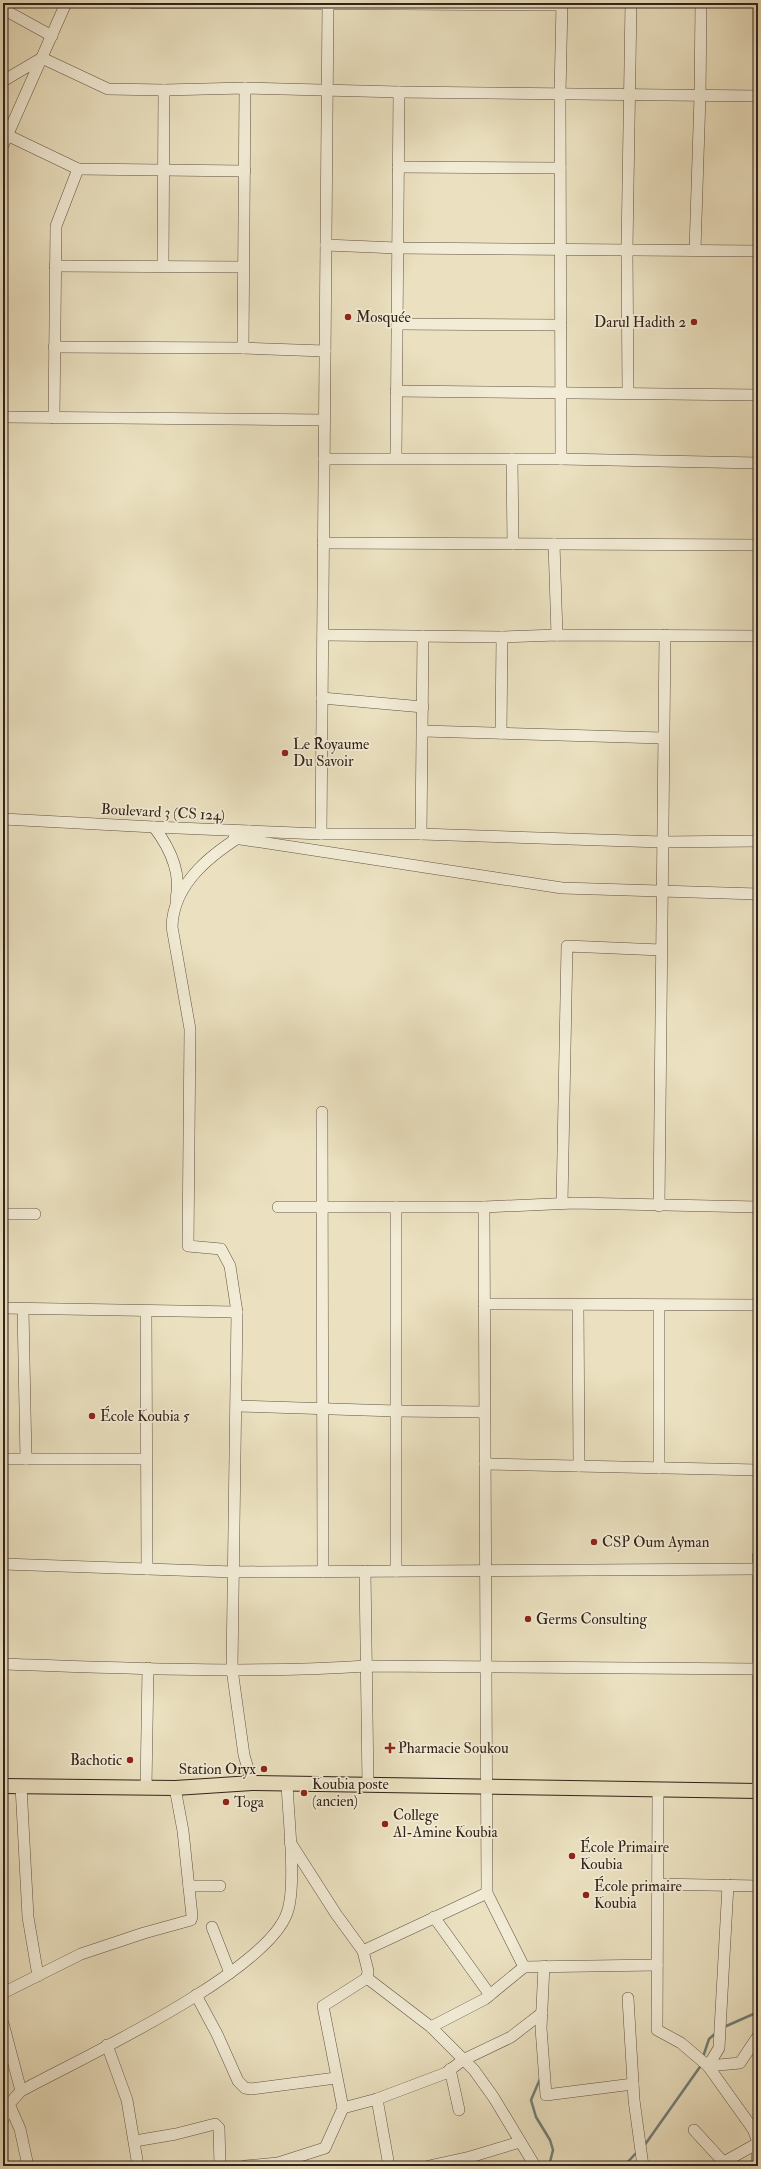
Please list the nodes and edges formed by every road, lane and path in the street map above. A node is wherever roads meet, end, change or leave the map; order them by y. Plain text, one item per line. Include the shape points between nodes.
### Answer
1 (66, 3) edge
2 (135, 3) edge
3 (246, 3) edge
4 (402, 3) edge
5 (631, 3) edge
6 (700, 3) edge
7 (328, 4) edge
8 (468, 4) edge
9 (562, 4) edge
10 (3, 9) edge
11 (52, 36) junction
12 (42, 58) junction
13 (3, 81) edge
14 (246, 88) junction
15 (327, 89) junction
16 (164, 90) junction
17 (398, 92) junction
18 (560, 94) junction
19 (630, 95) junction
20 (700, 96) junction
21 (758, 96) edge
22 (5, 140) edge
23 (398, 168) junction
24 (560, 168) junction
25 (78, 169) junction
26 (163, 171) junction
27 (245, 171) junction
28 (326, 245) junction
29 (397, 248) junction
30 (561, 249) junction
31 (627, 249) junction
32 (695, 250) junction
33 (758, 250) edge
34 (163, 265) junction
35 (55, 266) junction
36 (243, 267) junction
37 (397, 324) junction
38 (561, 325) junction
39 (54, 347) junction
40 (243, 348) junction
41 (325, 351) junction
42 (396, 391) junction
43 (561, 393) junction
44 (628, 393) junction
45 (758, 395) edge
46 (3, 417) edge
47 (54, 418) junction
48 (324, 420) junction
49 (396, 458) junction
50 (324, 459) junction
51 (512, 459) junction
52 (562, 459) junction
53 (758, 463) edge
54 (324, 543) junction
55 (513, 544) junction
56 (554, 544) junction
57 (758, 545) edge
58 (323, 635) junction
59 (557, 635) junction
60 (664, 635) junction
61 (423, 636) junction
62 (758, 636) edge
63 (502, 637) junction
64 (322, 698) junction
65 (424, 707) junction
66 (423, 731) junction
67 (501, 733) junction
68 (662, 738) junction
69 (3, 818) edge
70 (154, 827) junction
71 (171, 828) junction
72 (249, 830) junction
73 (321, 834) junction
74 (421, 834) junction
75 (236, 838) junction
76 (758, 841) edge
77 (662, 842) junction
78 (661, 892) junction
79 (758, 894) edge
80 (175, 905) junction
81 (661, 950) junction
82 (322, 1112) dead end
83 (562, 1204) junction
84 (659, 1206) junction
85 (278, 1207) dead end
86 (323, 1207) junction
87 (396, 1207) junction
88 (484, 1207) junction
89 (758, 1207) edge
90 (3, 1214) edge
91 (36, 1214) dead end
92 (484, 1304) junction
93 (578, 1304) junction
94 (659, 1305) junction
95 (758, 1305) edge
96 (3, 1308) edge
97 (24, 1309) junction
98 (146, 1311) junction
99 (237, 1312) junction
100 (237, 1406) junction
101 (324, 1409) junction
102 (396, 1411) junction
103 (484, 1412) junction
104 (3, 1459) edge
105 (26, 1459) junction
106 (146, 1459) junction
107 (485, 1464) junction
108 (578, 1466) junction
109 (659, 1468) junction
110 (758, 1470) edge
111 (758, 1556) edge
112 (3, 1564) edge
113 (757, 1568) edge
114 (146, 1569) junction
115 (485, 1570) junction
116 (365, 1571) junction
117 (396, 1571) junction
118 (234, 1572) junction
119 (323, 1572) junction
120 (3, 1664) edge
121 (367, 1666) junction
122 (148, 1668) junction
123 (485, 1668) junction
124 (232, 1669) junction
125 (757, 1669) edge
126 (252, 1783) junction
127 (286, 1783) junction
128 (368, 1785) junction
129 (3, 1786) edge
130 (21, 1786) junction
131 (485, 1787) junction
132 (146, 1788) junction
133 (175, 1788) junction
134 (658, 1789) junction
135 (758, 1791) edge
136 (290, 1842) junction
137 (658, 1884) junction
138 (728, 1885) junction
139 (189, 1886) junction
140 (220, 1886) dead end
141 (758, 1886) edge
142 (487, 1893) junction
143 (434, 1917) junction
144 (212, 1927) dead end
145 (363, 1951) junction
146 (657, 1965) junction
147 (544, 1966) junction
148 (524, 1967) junction
149 (230, 1973) junction
150 (38, 1976) junction
151 (367, 1978) junction
152 (3, 1993) edge
153 (196, 1995) junction
154 (490, 1995) junction
155 (628, 1998) dead end
156 (542, 2013) junction
157 (3, 2023) edge
158 (431, 2027) junction
159 (758, 2036) edge
160 (107, 2045) junction
161 (463, 2060) junction
162 (708, 2066) junction
163 (450, 2069) junction
164 (336, 2078) junction
165 (633, 2084) junction
166 (21, 2091) junction
167 (377, 2098) junction
168 (6, 2105) edge
169 (343, 2108) junction
170 (459, 2110) dead end
171 (3, 2120) edge
172 (694, 2130) dead end
173 (135, 2141) junction
174 (520, 2142) junction
175 (758, 2142) edge
176 (758, 2146) edge
177 (278, 2164) edge
178 (726, 2164) edge
179 (28, 2166) edge
180 (138, 2166) edge
181 (220, 2166) edge
182 (245, 2166) edge
183 (390, 2166) edge
184 (429, 2166) edge
185 (535, 2166) edge
186 (643, 2166) edge
187 (757, 2166) edge

1 - 11 street
2 - 3 street
3 - 7 street
4 - 7 street
4 - 8 street
5 - 19 street
6 - 20 street
7 - 15 street
8 - 9 street
9 - 18 street
10 - 11 street
11 - 12 street
12 - 13 street
12 - 16 street via 108,89
12 - 22 street
14 - 15 street
14 - 16 street
14 - 27 street
15 - 17 street
15 - 28 street
16 - 26 street
17 - 18 street
17 - 23 street
18 - 19 street
18 - 24 street
19 - 20 street
19 - 31 street
20 - 21 street
20 - 32 street
22 - 25 street
23 - 24 street
23 - 29 street
24 - 30 street
25 - 26 street
25 - 35 street via 57,220
26 - 27 street
26 - 34 street
27 - 36 street
28 - 29 street
28 - 41 street
29 - 30 street
29 - 37 street
30 - 31 street
30 - 38 street
31 - 32 street
31 - 44 street
32 - 33 street
34 - 35 street
34 - 36 street
35 - 39 street
36 - 40 street
37 - 38 street
37 - 42 street
38 - 43 street
39 - 40 street
39 - 47 street
40 - 41 street
41 - 48 street
42 - 43 street
42 - 49 street
43 - 44 street
43 - 52 street
44 - 45 street
46 - 47 street
47 - 48 street
48 - 50 street
49 - 50 street
49 - 51 street
50 - 54 street
51 - 52 street
51 - 55 street
52 - 53 street
54 - 55 street
54 - 58 street
55 - 56 street
56 - 57 street
56 - 59 street
58 - 61 street
58 - 64 street
59 - 60 street
59 - 63 street
60 - 62 street
60 - 68 street
61 - 63 street
61 - 65 street
63 - 67 street
64 - 65 street
64 - 73 street
65 - 66 street
66 - 67 street
66 - 74 street
67 - 68 street
68 - 77 street
69 - 70 street, Boulevard 3 (CS 124)
70 - 71 street, Boulevard 3 (CS 124)
70 - 80 street via 166,842 178,876
71 - 72 street, Boulevard 3 (CS 124)
71 - 75 street
72 - 73 street, Boulevard 3 (CS 124)
72 - 75 street
73 - 74 street, Boulevard 3 (CS 124)
74 - 77 street, Boulevard 3 (CS 124)
75 - 78 street via 562,888
75 - 80 street via 198,868
76 - 77 street, Boulevard 3 (CS 124)
77 - 78 street
78 - 79 street
78 - 81 street
80 - 99 street via 172,927 190,1029 188,1246 222,1249 230,1266
81 - 83 street via 567,946
81 - 84 street
82 - 86 street
83 - 84 street
83 - 88 street
84 - 89 street
85 - 86 street
86 - 87 street
86 - 101 street
87 - 88 street
87 - 102 street
88 - 92 street
90 - 91 street
92 - 93 street
92 - 103 street
93 - 94 street
93 - 108 street
94 - 95 street
94 - 109 street
96 - 97 street
97 - 98 street
97 - 105 street
98 - 99 street
98 - 106 street
99 - 100 street
100 - 101 street
100 - 118 street
101 - 102 street
101 - 119 street
102 - 103 street
102 - 117 street
103 - 107 street
104 - 105 street
105 - 106 street
106 - 114 street
107 - 108 street
107 - 115 street
108 - 109 street
109 - 110 street
111 - 113 street
112 - 114 street
113 - 115 street
113 - 125 street
114 - 118 street
115 - 117 street
115 - 123 street
116 - 117 street
116 - 119 street
116 - 121 street
118 - 119 street
118 - 124 street
120 - 122 street
121 - 123 street
121 - 124 street
121 - 128 street
122 - 124 street
122 - 132 street
123 - 125 street
123 - 131 street
124 - 126 street via 244,1755
125 - 135 street
126 - 127 main road
126 - 133 main road
127 - 128 main road
127 - 136 street
128 - 131 main road
129 - 130 main road
130 - 132 main road
130 - 150 street via 28,1916
131 - 134 main road
131 - 142 street
132 - 133 main road
133 - 139 street
134 - 135 main road
134 - 137 street
136 - 145 street
136 - 149 street via 291,1883 288,1913 270,1939
137 - 138 street
137 - 146 street
138 - 141 street
138 - 162 street via 721,2035 719,2048
139 - 140 street
139 - 150 street via 191,1920 87,1952
142 - 143 street
142 - 148 street
143 - 145 street
143 - 154 street
144 - 149 street
145 - 151 street via 368,1971
146 - 147 street
146 - 162 street via 657,2030 681,2043
147 - 148 street
147 - 156 street
148 - 154 street
149 - 153 street
150 - 152 street
151 - 158 street
151 - 164 street via 323,2006
153 - 160 street
153 - 164 street via 238,2081 245,2088
154 - 158 street
155 - 165 street
156 - 161 street via 511,2037
156 - 165 street via 546,2095
157 - 166 street
158 - 161 street
159 - 162 street via 740,2064
160 - 166 street
160 - 173 street via 127,2100
161 - 163 street
161 - 174 street via 485,2084
162 - 175 street via 753,2129
163 - 167 street
163 - 170 street
164 - 169 street
165 - 186 street
166 - 168 street
167 - 169 street
167 - 183 street
168 - 171 street
168 - 179 street via 20,2129
169 - 177 street via 325,2148
172 - 178 street
173 - 180 street
173 - 181 street via 215,2124 219,2128
174 - 184 street
174 - 185 street
175 - 178 street
176 - 187 street
177 - 182 street

